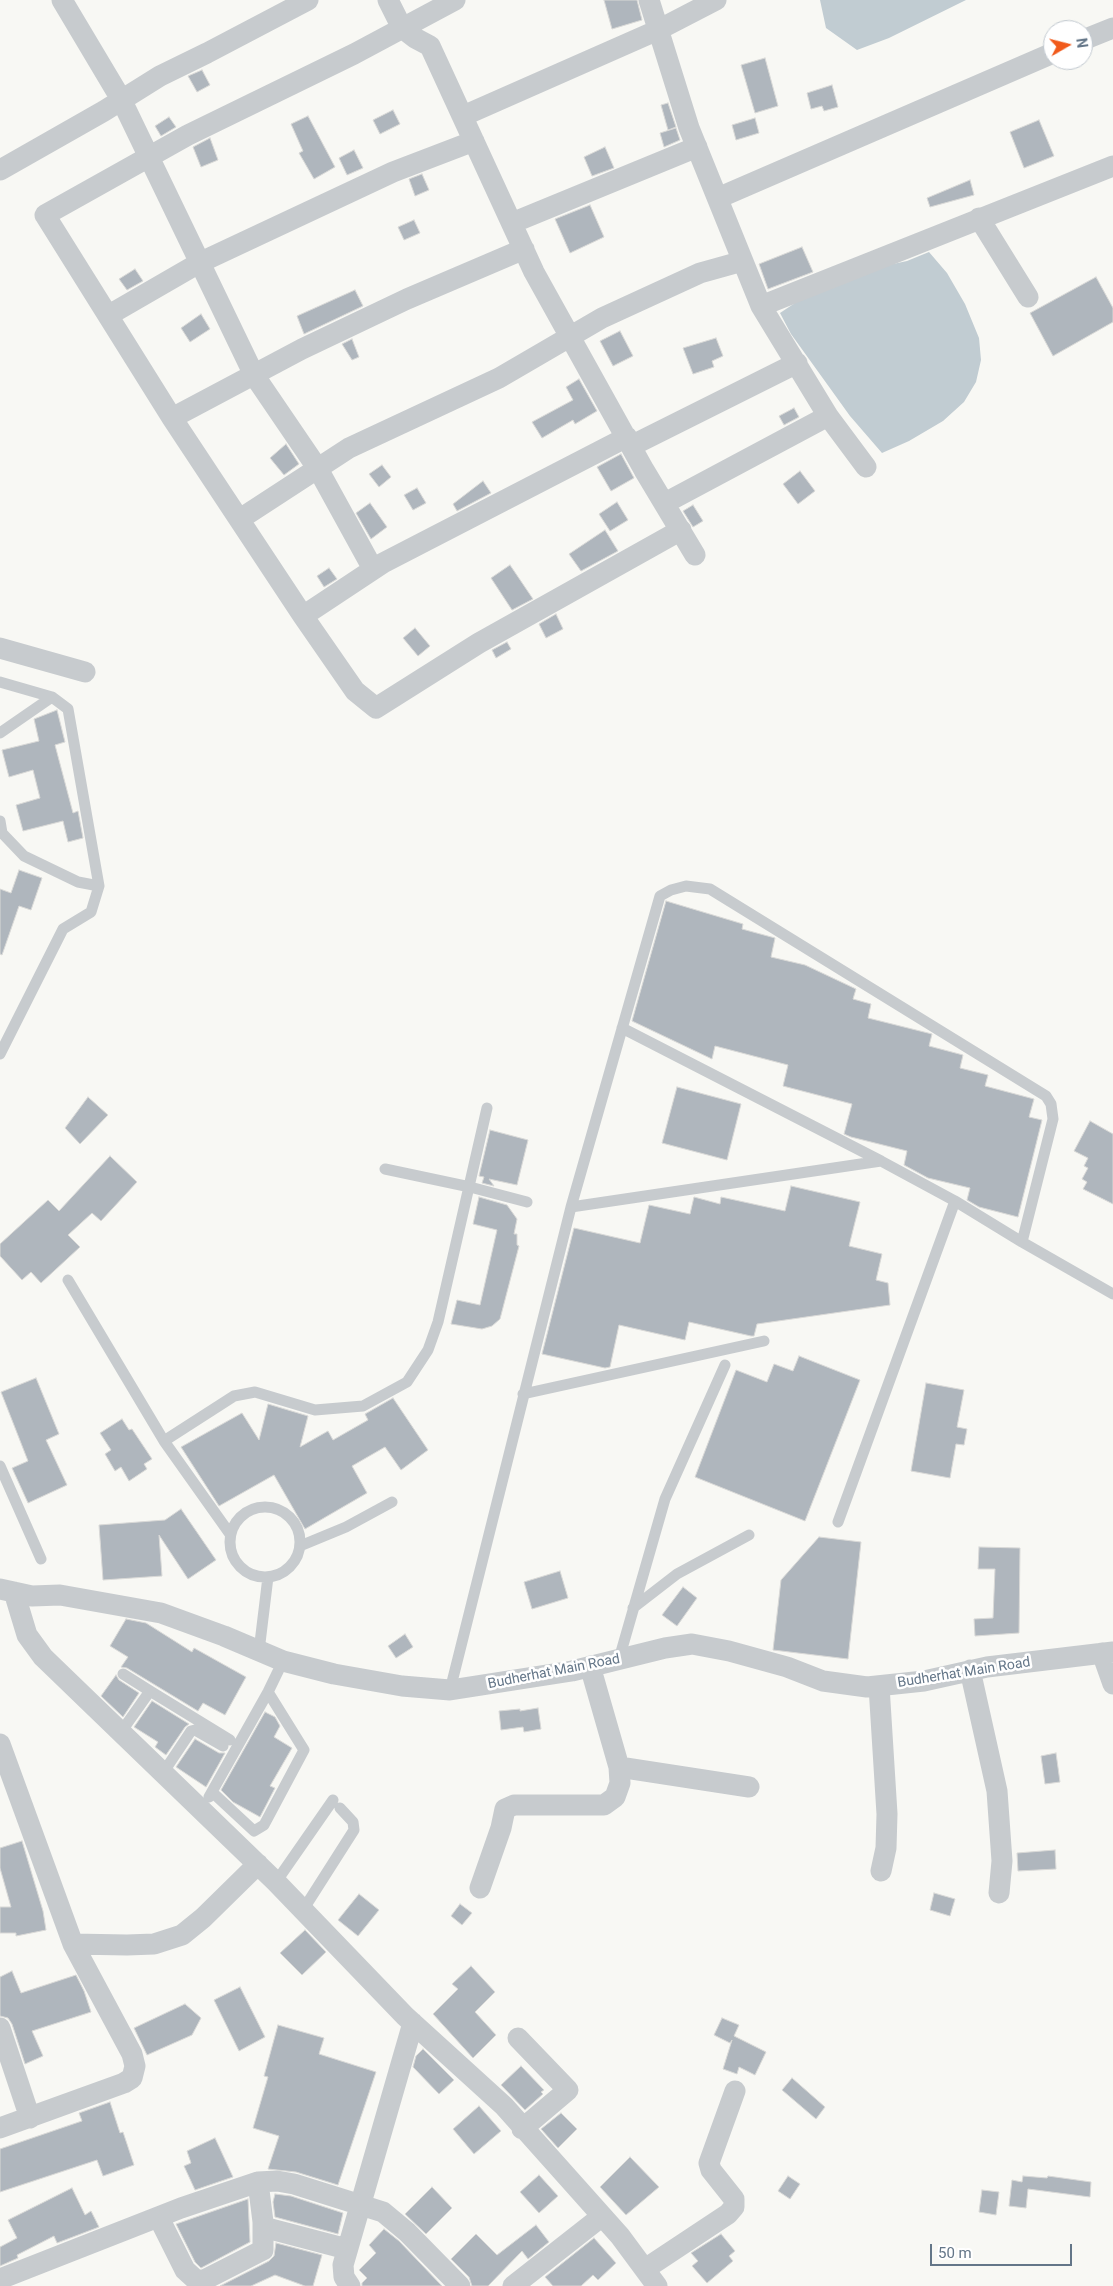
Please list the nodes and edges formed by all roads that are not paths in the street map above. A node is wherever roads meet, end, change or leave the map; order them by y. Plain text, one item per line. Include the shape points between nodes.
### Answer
1 (62, 0) edge
2 (308, 0) edge
3 (388, 0) edge
4 (455, 0) edge
5 (649, 0) edge
6 (716, 0) edge
7 (402, 28) junction
8 (1113, 28) edge
9 (658, 30) junction
10 (1093, 36) edge
11 (1043, 56) edge
12 (121, 99) junction
13 (463, 116) junction
14 (474, 141) junction
15 (697, 147) junction
16 (148, 157) junction
17 (1113, 166) edge
18 (0, 170) edge
19 (718, 198) junction
20 (979, 218) junction
21 (512, 223) junction
22 (524, 248) junction
23 (743, 261) junction
24 (198, 263) junction
25 (1028, 297) dead end
26 (761, 306) junction
27 (109, 315) junction
28 (570, 337) junction
29 (797, 362) junction
30 (254, 375) junction
31 (828, 416) junction
32 (172, 418) junction
33 (629, 441) junction
34 (866, 466) dead end
35 (318, 469) junction
36 (666, 503) junction
37 (240, 519) junction
38 (681, 530) junction
39 (695, 555) dead end
40 (372, 569) junction
41 (304, 616) junction
42 (0, 648) edge
43 (85, 672) dead end
44 (0, 682) edge
45 (52, 697) junction
46 (0, 733) edge
47 (0, 821) edge
48 (99, 886) junction
49 (622, 1028) junction
50 (0, 1054) edge
51 (487, 1108) dead end
52 (881, 1161) junction
53 (385, 1169) dead end
54 (470, 1187) junction
55 (955, 1201) junction
56 (527, 1202) dead end
57 (571, 1207) junction
58 (1022, 1242) junction
59 (68, 1280) dead end
60 (1113, 1294) edge
61 (764, 1341) dead end
62 (725, 1365) dead end
63 (523, 1394) junction
64 (164, 1441) junction
65 (0, 1466) edge
66 (392, 1502) dead end
67 (838, 1522) dead end
68 (230, 1534) junction
69 (749, 1535) dead end
70 (300, 1546) junction
71 (41, 1560) dead end
72 (268, 1578) junction
73 (7, 1590) edge
74 (633, 1608) junction
75 (259, 1651) junction
76 (1108, 1653) edge
77 (619, 1659) junction
78 (282, 1661) junction
79 (590, 1666) junction
80 (970, 1670) junction
81 (123, 1674) dead end
82 (1113, 1684) edge
83 (450, 1690) junction
84 (150, 1691) junction
85 (268, 1692) junction
86 (880, 1696) junction
87 (121, 1732) junction
88 (0, 1744) edge
89 (619, 1767) junction
90 (163, 1773) junction
91 (749, 1788) dead end
92 (206, 1801) junction
93 (258, 1864) junction
94 (880, 1871) dead end
95 (276, 1882) junction
96 (480, 1888) dead end
97 (999, 1893) dead end
98 (303, 1910) junction
99 (73, 1944) junction
100 (413, 2023) junction
101 (0, 2028) edge
102 (518, 2038) dead end
103 (736, 2091) dead end
104 (30, 2118) junction
105 (0, 2128) edge
106 (522, 2129) junction
107 (258, 2182) junction
108 (360, 2204) junction
109 (601, 2217) junction
110 (159, 2218) junction
111 (263, 2227) junction
112 (347, 2249) junction
113 (651, 2278) edge
114 (0, 2279) edge
115 (345, 2283) edge
116 (460, 2286) edge
117 (513, 2286) edge

1 - 12 street
2 - 12 street
3 - 7 street
4 - 7 street
5 - 9 street
6 - 9 street
7 - 13 street via 430,46
7 - 16 street
8 - 10 street
9 - 13 street
9 - 15 street
11 - 19 street
12 - 16 street
12 - 18 street
13 - 14 street
14 - 21 street
14 - 24 street via 393,172
15 - 19 street
15 - 21 street
16 - 24 street
16 - 27 street via 45,216
17 - 20 street
19 - 23 street
20 - 25 street
20 - 26 street
21 - 22 street
22 - 28 street
22 - 30 street via 407,299
23 - 26 street
23 - 28 street via 700,274 602,318
24 - 27 street
24 - 30 street
26 - 29 street
27 - 32 street
28 - 33 street
28 - 35 street via 499,378 350,448
29 - 31 street
29 - 33 street
30 - 32 street
30 - 35 street
31 - 34 street
31 - 36 street
32 - 37 street
33 - 36 street
33 - 40 street
35 - 37 street
35 - 40 street
36 - 38 street
37 - 41 street
38 - 39 street
38 - 41 street via 480,642 376,708 355,691
40 - 41 street
42 - 43 street
44 - 45 lane
45 - 46 lane
45 - 48 lane via 68,709
47 - 48 lane via 2,833 24,856 78,882
48 - 50 lane via 91,912 63,929
49 - 52 lane
49 - 57 lane
49 - 58 lane via 660,896 686,886 710,889 1046,1096 1051,1104 1053,1120
51 - 54 lane
52 - 55 lane
52 - 57 lane
53 - 54 lane
54 - 56 lane
54 - 64 lane via 438,1322 428,1350 407,1382 363,1406 315,1410 255,1392 234,1396
55 - 58 lane
55 - 67 lane
57 - 63 lane
58 - 60 lane
59 - 64 lane
61 - 63 lane
62 - 74 lane via 665,1499
63 - 83 lane
64 - 68 lane
65 - 71 lane
66 - 70 lane via 346,1527
68 - 70 lane via 243,1514 253,1508 271,1507 287,1514 295,1522
68 - 72 lane via 232,1556 238,1565 257,1576
69 - 74 lane via 677,1574
70 - 72 lane via 290,1567
72 - 75 lane
73 - 75 street, Budherhat Main Road via 32,1596 60,1595 161,1613
73 - 87 street via 43,1657
74 - 77 lane
75 - 78 street, Budherhat Main Road
76 - 80 street, Budherhat Main Road
76 - 82 street
77 - 79 street, Budherhat Main Road
77 - 86 street, Budherhat Main Road via 692,1644 729,1651 823,1681 866,1687
78 - 83 street, Budherhat Main Road via 402,1686
78 - 85 lane
79 - 83 street, Budherhat Main Road
79 - 89 street
80 - 86 street, Budherhat Main Road
80 - 97 street via 997,1791 1002,1862
81 - 84 lane
84 - 87 lane
84 - 90 lane via 226,1743 191,1731
85 - 92 lane
85 - 92 lane via 304,1750 264,1825 254,1831
86 - 94 street via 887,1814 886,1848
87 - 90 street
88 - 99 street
89 - 91 street
89 - 96 street via 620,1783 615,1797 604,1805 514,1805 506,1809
90 - 92 street
92 - 93 street
93 - 95 street
93 - 99 street via 182,1935 154,1944
95 - 98 street
95 - 98 lane via 336,1804 353,1822 354,1830
98 - 100 street
99 - 104 street via 132,2054 135,2066 132,2078 124,2083
100 - 106 street via 504,2106
100 - 108 street
101 - 104 street
102 - 106 street via 568,2090
103 - 113 street via 709,2163 734,2199 734,2207
104 - 105 street
106 - 109 street
107 - 108 street via 294,2184
107 - 110 street
107 - 111 street
108 - 112 street
108 - 116 street via 383,2212
109 - 113 street via 620,2236
109 - 117 street
110 - 111 street via 185,2270 196,2280 204,2280 263,2250
110 - 114 street
111 - 112 street
112 - 115 street via 343,2265

